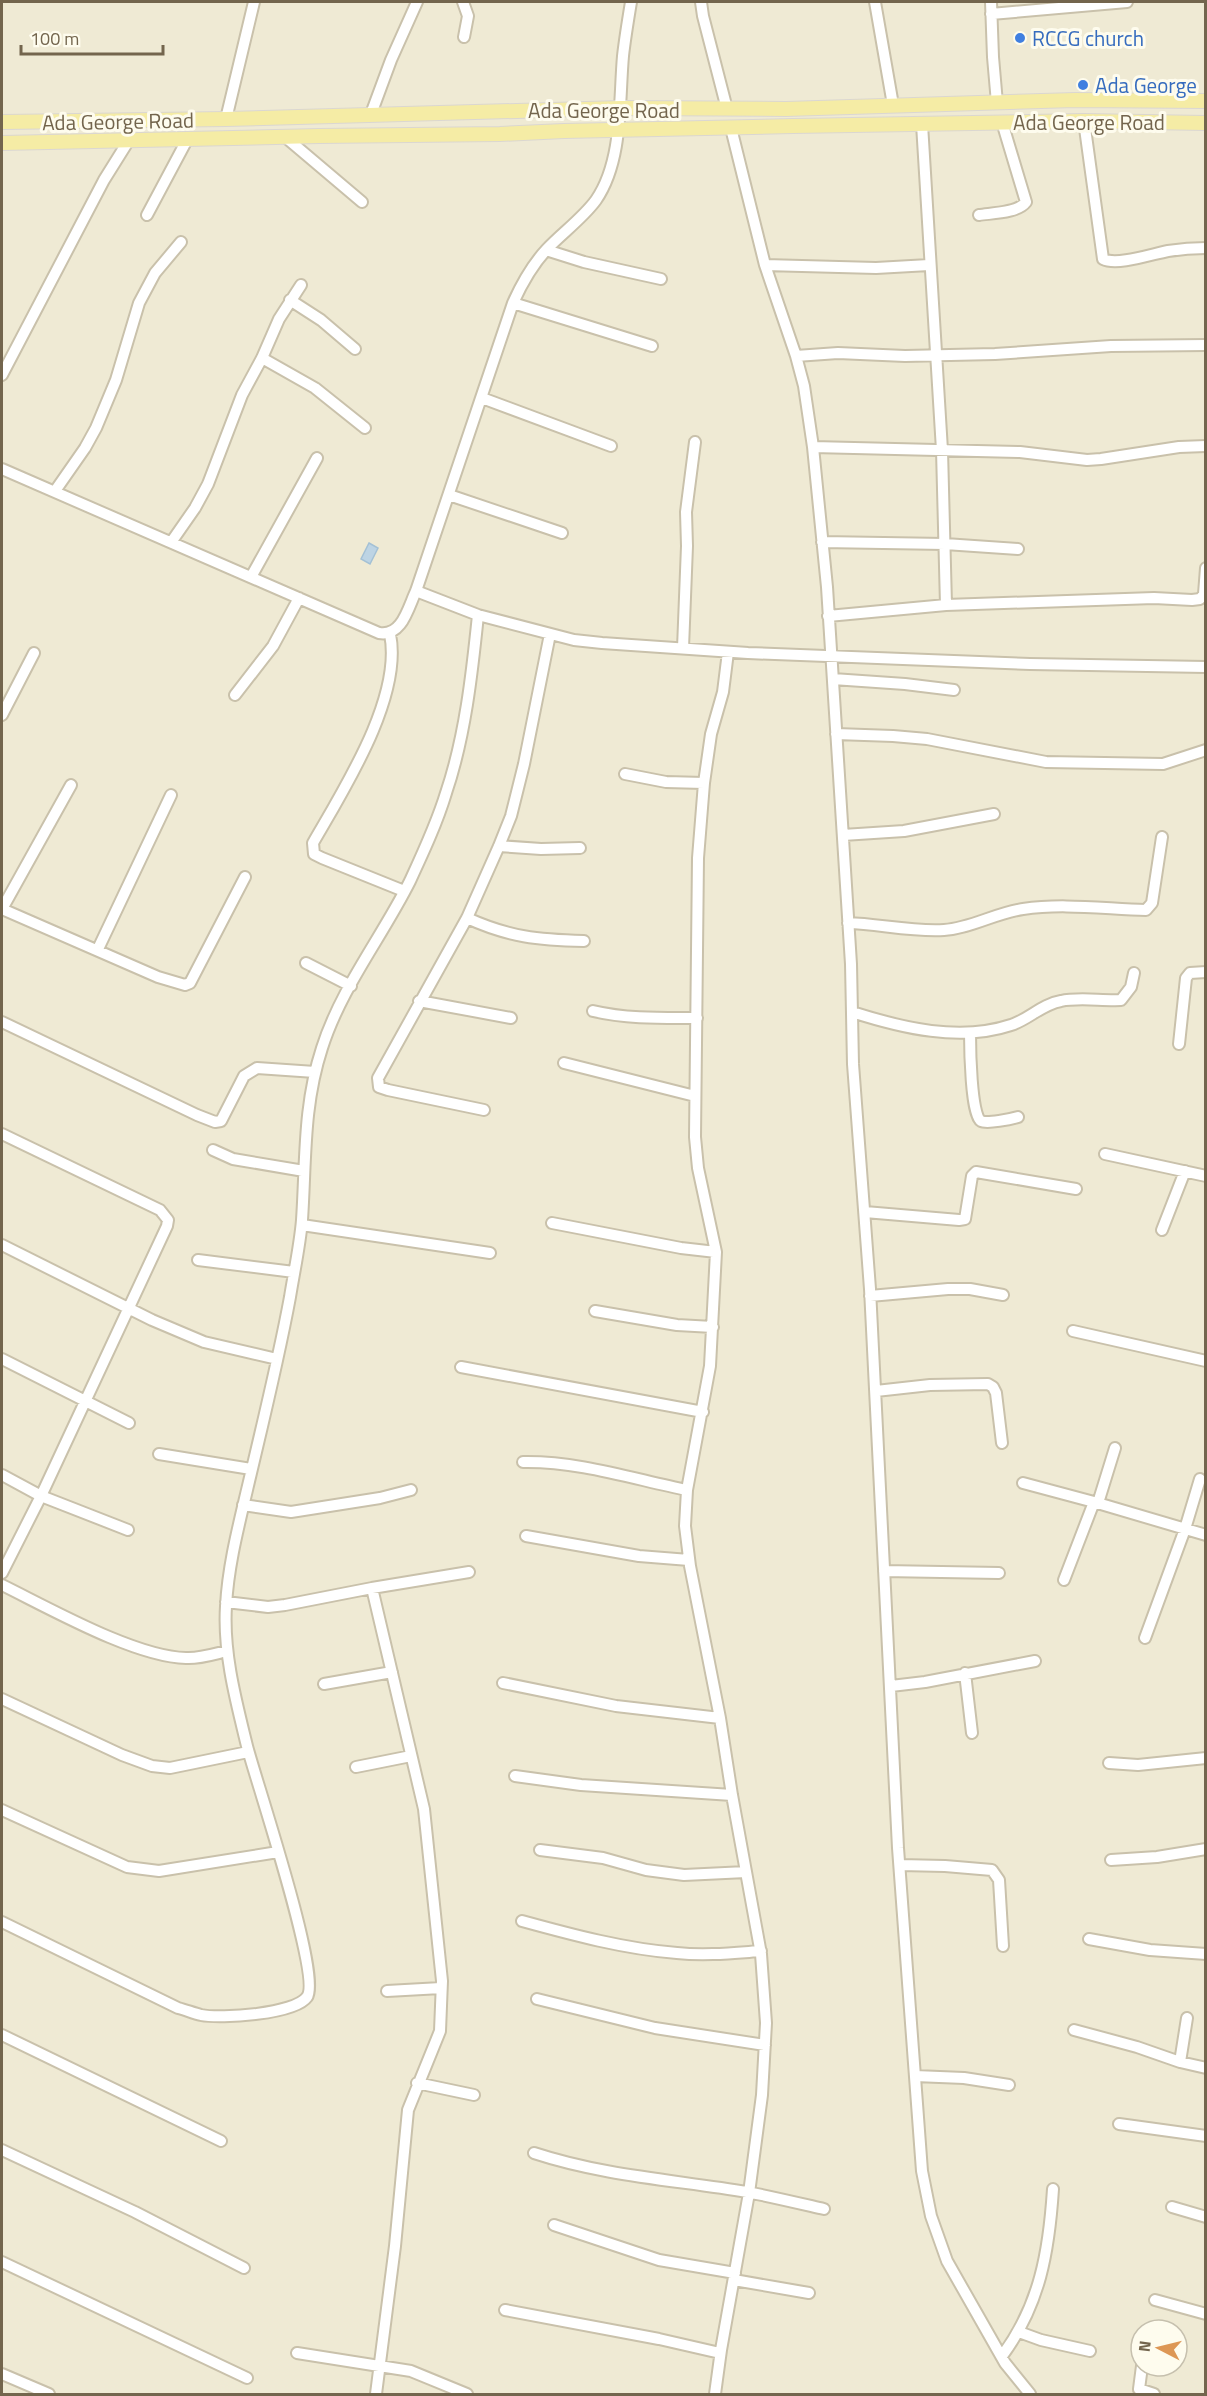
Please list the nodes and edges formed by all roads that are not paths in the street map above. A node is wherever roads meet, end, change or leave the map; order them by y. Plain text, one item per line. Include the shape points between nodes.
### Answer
1 (254, 2) edge
2 (417, 2) edge
3 (463, 2) edge
4 (631, 2) edge
5 (701, 2) edge
6 (875, 2) edge
7 (991, 2) edge
8 (1127, 2) edge
9 (991, 14) junction
10 (464, 37) dead end
11 (1206, 101) edge
12 (997, 103) junction
13 (894, 105) junction
14 (621, 108) junction
15 (727, 109) junction
16 (371, 114) junction
17 (226, 119) junction
18 (1084, 121) junction
19 (2, 122) edge
20 (1002, 122) junction
21 (1206, 123) edge
22 (922, 124) junction
23 (730, 128) junction
24 (618, 129) junction
25 (284, 136) junction
26 (188, 138) junction
27 (129, 140) junction
28 (2, 143) edge
29 (362, 202) dead end
30 (147, 215) dead end
31 (979, 215) dead end
32 (181, 242) dead end
33 (1206, 248) edge
34 (546, 250) junction
35 (765, 265) junction
36 (929, 265) junction
37 (661, 279) dead end
38 (301, 285) dead end
39 (290, 300) junction
40 (513, 303) junction
41 (1206, 345) edge
42 (652, 346) dead end
43 (355, 349) dead end
44 (796, 356) junction
45 (936, 356) junction
46 (262, 358) junction
47 (2, 375) edge
48 (482, 398) junction
49 (365, 428) dead end
50 (695, 442) dead end
51 (611, 446) dead end
52 (1206, 446) edge
53 (813, 447) junction
54 (942, 450) junction
55 (317, 458) dead end
56 (2, 469) edge
57 (55, 491) junction
58 (449, 495) junction
59 (562, 533) dead end
60 (172, 541) junction
61 (822, 542) junction
62 (945, 544) junction
63 (1018, 549) dead end
64 (1206, 568) edge
65 (251, 577) junction
66 (416, 591) junction
67 (299, 598) junction
68 (946, 605) junction
69 (478, 615) junction
70 (828, 616) junction
71 (390, 634) junction
72 (550, 634) junction
73 (683, 648) junction
74 (728, 652) junction
75 (34, 653) dead end
76 (831, 655) junction
77 (1206, 667) edge
78 (833, 679) junction
79 (954, 690) dead end
80 (235, 695) dead end
81 (2, 715) edge
82 (836, 734) junction
83 (1206, 750) edge
84 (624, 774) dead end
85 (704, 783) junction
86 (71, 785) dead end
87 (171, 795) dead end
88 (994, 814) dead end
89 (843, 835) junction
90 (1162, 837) dead end
91 (499, 846) junction
92 (580, 848) dead end
93 (245, 877) dead end
94 (404, 891) junction
95 (2, 909) edge
96 (466, 918) junction
97 (848, 922) junction
98 (584, 941) dead end
99 (98, 949) junction
100 (306, 963) dead end
101 (1206, 972) edge
102 (1134, 973) dead end
103 (351, 986) junction
104 (419, 1001) junction
105 (593, 1011) dead end
106 (852, 1012) junction
107 (511, 1018) dead end
108 (697, 1018) junction
109 (2, 1022) edge
110 (970, 1034) junction
111 (1179, 1044) dead end
112 (564, 1063) dead end
113 (315, 1072) junction
114 (695, 1096) junction
115 (484, 1110) dead end
116 (1018, 1118) dead end
117 (2, 1134) edge
118 (213, 1150) dead end
119 (1105, 1154) dead end
120 (304, 1171) junction
121 (1185, 1171) junction
122 (1206, 1176) edge
123 (1076, 1189) dead end
124 (865, 1212) junction
125 (552, 1223) dead end
126 (302, 1225) junction
127 (1162, 1230) dead end
128 (2, 1245) edge
129 (490, 1252) dead end
130 (716, 1252) junction
131 (198, 1260) dead end
132 (294, 1272) junction
133 (1003, 1295) dead end
134 (870, 1296) junction
135 (130, 1309) junction
136 (595, 1311) dead end
137 (712, 1327) junction
138 (1073, 1331) dead end
139 (2, 1359) edge
140 (277, 1359) junction
141 (1206, 1361) edge
142 (461, 1367) dead end
143 (876, 1390) junction
144 (84, 1400) junction
145 (703, 1412) junction
146 (129, 1423) dead end
147 (1002, 1443) dead end
148 (1115, 1448) dead end
149 (159, 1454) dead end
150 (524, 1462) dead end
151 (251, 1469) junction
152 (2, 1475) edge
153 (1200, 1479) dead end
154 (1023, 1483) dead end
155 (411, 1490) dead end
156 (687, 1490) junction
157 (40, 1496) junction
158 (1096, 1503) junction
159 (243, 1505) junction
160 (1185, 1529) junction
161 (128, 1530) dead end
162 (1206, 1535) edge
163 (526, 1536) dead end
164 (689, 1560) junction
165 (884, 1571) junction
166 (469, 1572) dead end
167 (2, 1573) edge
168 (999, 1574) dead end
169 (1065, 1580) dead end
170 (2, 1585) edge
171 (372, 1588) junction
172 (226, 1602) junction
173 (1145, 1638) dead end
174 (227, 1652) junction
175 (1035, 1661) dead end
176 (392, 1672) junction
177 (965, 1673) junction
178 (502, 1683) dead end
179 (324, 1684) dead end
180 (891, 1686) junction
181 (2, 1699) edge
182 (720, 1718) junction
183 (972, 1733) dead end
184 (249, 1752) junction
185 (411, 1756) junction
186 (1206, 1758) edge
187 (1109, 1763) dead end
188 (356, 1767) dead end
189 (515, 1776) dead end
190 (732, 1795) junction
191 (2, 1810) edge
192 (1206, 1849) edge
193 (540, 1850) dead end
194 (278, 1852) junction
195 (1111, 1860) dead end
196 (900, 1865) junction
197 (746, 1872) junction
198 (2, 1922) edge
199 (522, 1922) dead end
200 (1089, 1939) dead end
201 (1003, 1946) dead end
202 (761, 1952) junction
203 (1206, 1954) edge
204 (441, 1988) junction
205 (387, 1991) dead end
206 (537, 1999) dead end
207 (1187, 2019) dead end
208 (1074, 2030) dead end
209 (2, 2035) edge
210 (765, 2045) junction
211 (1180, 2062) junction
212 (1206, 2067) edge
213 (915, 2076) junction
214 (417, 2083) junction
215 (1009, 2085) dead end
216 (474, 2095) dead end
217 (1119, 2124) dead end
218 (1206, 2136) edge
219 (221, 2141) dead end
220 (2, 2150) edge
221 (534, 2153) dead end
222 (1053, 2189) dead end
223 (749, 2193) junction
224 (1172, 2207) dead end
225 (824, 2209) dead end
226 (1206, 2217) edge
227 (554, 2225) dead end
228 (2, 2262) edge
229 (244, 2268) dead end
230 (734, 2277) junction
231 (809, 2293) dead end
232 (1155, 2300) dead end
233 (504, 2310) dead end
234 (1206, 2314) edge
235 (1019, 2332) junction
236 (1090, 2351) dead end
237 (297, 2353) dead end
238 (720, 2354) junction
239 (1002, 2356) junction
240 (381, 2365) junction
241 (2, 2374) edge
242 (247, 2378) dead end
243 (1140, 2378) edge
244 (46, 2394) edge
245 (376, 2394) edge
246 (467, 2394) edge
247 (715, 2394) edge
248 (1030, 2394) edge
249 (1154, 2394) edge

1 - 17 street
2 - 16 street
3 - 10 street via 468,15
4 - 14 street
5 - 15 street
6 - 13 street
7 - 9 street
8 - 9 street
9 - 12 street
11 - 12 main road, Ada George Road
12 - 13 main road, Ada George Road
13 - 15 main road, Ada George Road
14 - 15 main road, Ada George Road
14 - 16 main road, Ada George Road
14 - 24 street
16 - 17 main road, Ada George Road
17 - 19 main road, Ada George Road
18 - 20 main road, Ada George Road
18 - 21 main road, Ada George Road
18 - 33 street via 1103,259
20 - 22 main road, Ada George Road
20 - 31 street via 1026,202 1013,209
22 - 23 main road, Ada George Road
22 - 36 street
23 - 24 main road, Ada George Road
23 - 35 street
24 - 25 main road, Ada George Road
24 - 34 street via 604,186 595,201
25 - 26 main road, Ada George Road
25 - 29 street
26 - 27 main road, Ada George Road
26 - 30 street
27 - 28 main road, Ada George Road
27 - 47 street
32 - 57 street via 155,273 139,303 116,380 96,428
34 - 37 street
34 - 40 street via 525,276
35 - 36 street
35 - 44 street
36 - 45 street
38 - 39 street
39 - 43 street
39 - 46 street
40 - 42 street
40 - 48 street
41 - 45 street
44 - 45 street
44 - 53 street
45 - 54 street
46 - 49 street via 315,387
46 - 60 street via 242,395 208,484
48 - 51 street
48 - 58 street
50 - 73 street via 686,512
52 - 54 street via 1094,460 1020,452
53 - 54 street
53 - 61 street
54 - 62 street
55 - 65 street
56 - 57 street
57 - 60 street
58 - 59 street
58 - 66 street
60 - 65 street
61 - 62 street
61 - 70 street
62 - 63 street
62 - 68 street
64 - 68 street via 1200,599
65 - 67 street
66 - 69 street
66 - 71 street via 399,627
67 - 71 street via 379,633
67 - 80 street via 273,646
68 - 70 street
69 - 72 street
69 - 94 street via 466,708 447,793
70 - 76 street
71 - 94 street via 393,668 388,688 350,781 312,849 322,858
72 - 73 street via 602,643
72 - 91 street via 524,764
73 - 74 street
74 - 76 street
74 - 85 street
75 - 81 street
76 - 77 street
76 - 78 street
78 - 79 street
78 - 82 street
82 - 83 street via 927,739 1046,762 1163,764
82 - 89 street
84 - 85 street via 666,782
85 - 108 street via 698,858
86 - 95 street
87 - 99 street
88 - 89 street via 904,831
89 - 97 street
90 - 97 street via 1152,903 1146,910 1024,909 986,918 972,926 942,930
91 - 92 street
91 - 96 street
93 - 99 street via 185,985
94 - 103 street
95 - 99 street
96 - 98 street via 520,937
96 - 104 street
97 - 106 street
100 - 103 street
101 - 111 street via 1190,973 1186,978
102 - 110 street via 1131,987 1121,1000 1061,1000 1016,1024
103 - 113 street via 327,1034
104 - 107 street
104 - 115 street via 378,1078 379,1087
105 - 108 street
106 - 110 street via 906,1026
106 - 124 street
108 - 114 street
109 - 113 street via 215,1122 221,1121 244,1076 257,1068
110 - 116 street via 977,1117 986,1122
112 - 114 street
113 - 120 street via 306,1114
114 - 130 street via 698,1168
117 - 135 street via 160,1210 168,1220
118 - 120 street via 233,1159
119 - 121 street
120 - 126 street
121 - 122 street
121 - 127 street
123 - 124 street via 976,1172 965,1219
124 - 134 street
125 - 130 street
126 - 129 street
126 - 132 street
128 - 135 street
130 - 137 street
131 - 132 street
132 - 140 street
133 - 134 street via 948,1289
134 - 143 street
135 - 140 street via 204,1342
135 - 144 street
136 - 137 street
137 - 145 street
138 - 141 street
139 - 144 street
140 - 151 street
142 - 145 street
143 - 147 street via 988,1384 996,1394
143 - 165 street
144 - 146 street
144 - 157 street
145 - 156 street
148 - 158 street
149 - 151 street
150 - 156 street via 578,1465
151 - 159 street
152 - 157 street
153 - 160 street
154 - 158 street
155 - 159 street via 291,1512
156 - 164 street via 685,1526
157 - 161 street
157 - 167 street
158 - 160 street
158 - 169 street
159 - 172 street
160 - 162 street
160 - 173 street
163 - 164 street via 639,1556
164 - 182 street
165 - 168 street
165 - 180 street
166 - 171 street
170 - 174 street via 120,1641 162,1655 187,1659
171 - 172 street via 285,1605
171 - 176 street
172 - 174 street
174 - 184 street
175 - 177 street
176 - 179 street
176 - 185 street
177 - 180 street
177 - 183 street
178 - 182 street via 616,1706
180 - 196 street
181 - 184 street via 152,1766 170,1768
182 - 190 street
184 - 194 street
185 - 188 street
185 - 204 street via 424,1809
186 - 187 street via 1138,1765
189 - 190 street via 581,1785
190 - 197 street
191 - 194 street via 127,1867 159,1871
192 - 195 street
193 - 197 street via 684,1875
194 - 198 street via 311,1986 305,1999 292,2006 266,2012 201,2015
196 - 201 street via 992,1870 999,1880
196 - 213 street
197 - 202 street
199 - 202 street via 575,1936 677,1953
200 - 203 street via 1150,1950
202 - 210 street
204 - 205 street
204 - 214 street via 440,2031
206 - 210 street via 655,2028
207 - 211 street
208 - 211 street
209 - 219 street
210 - 223 street
211 - 212 street
213 - 215 street
213 - 239 street via 922,2171 931,2217 947,2261
214 - 216 street
214 - 240 street via 408,2110
217 - 218 street
220 - 229 street
221 - 223 street via 599,2171
222 - 235 street via 1042,2276
223 - 225 street
223 - 230 street
224 - 226 street
227 - 230 street via 659,2260
228 - 242 street
230 - 231 street
230 - 238 street
232 - 234 street
233 - 238 street via 659,2338
235 - 236 street
235 - 239 street
237 - 240 street
238 - 247 street
239 - 248 street
240 - 245 street
240 - 246 street via 411,2371
241 - 244 street
243 - 249 street via 1139,2389

